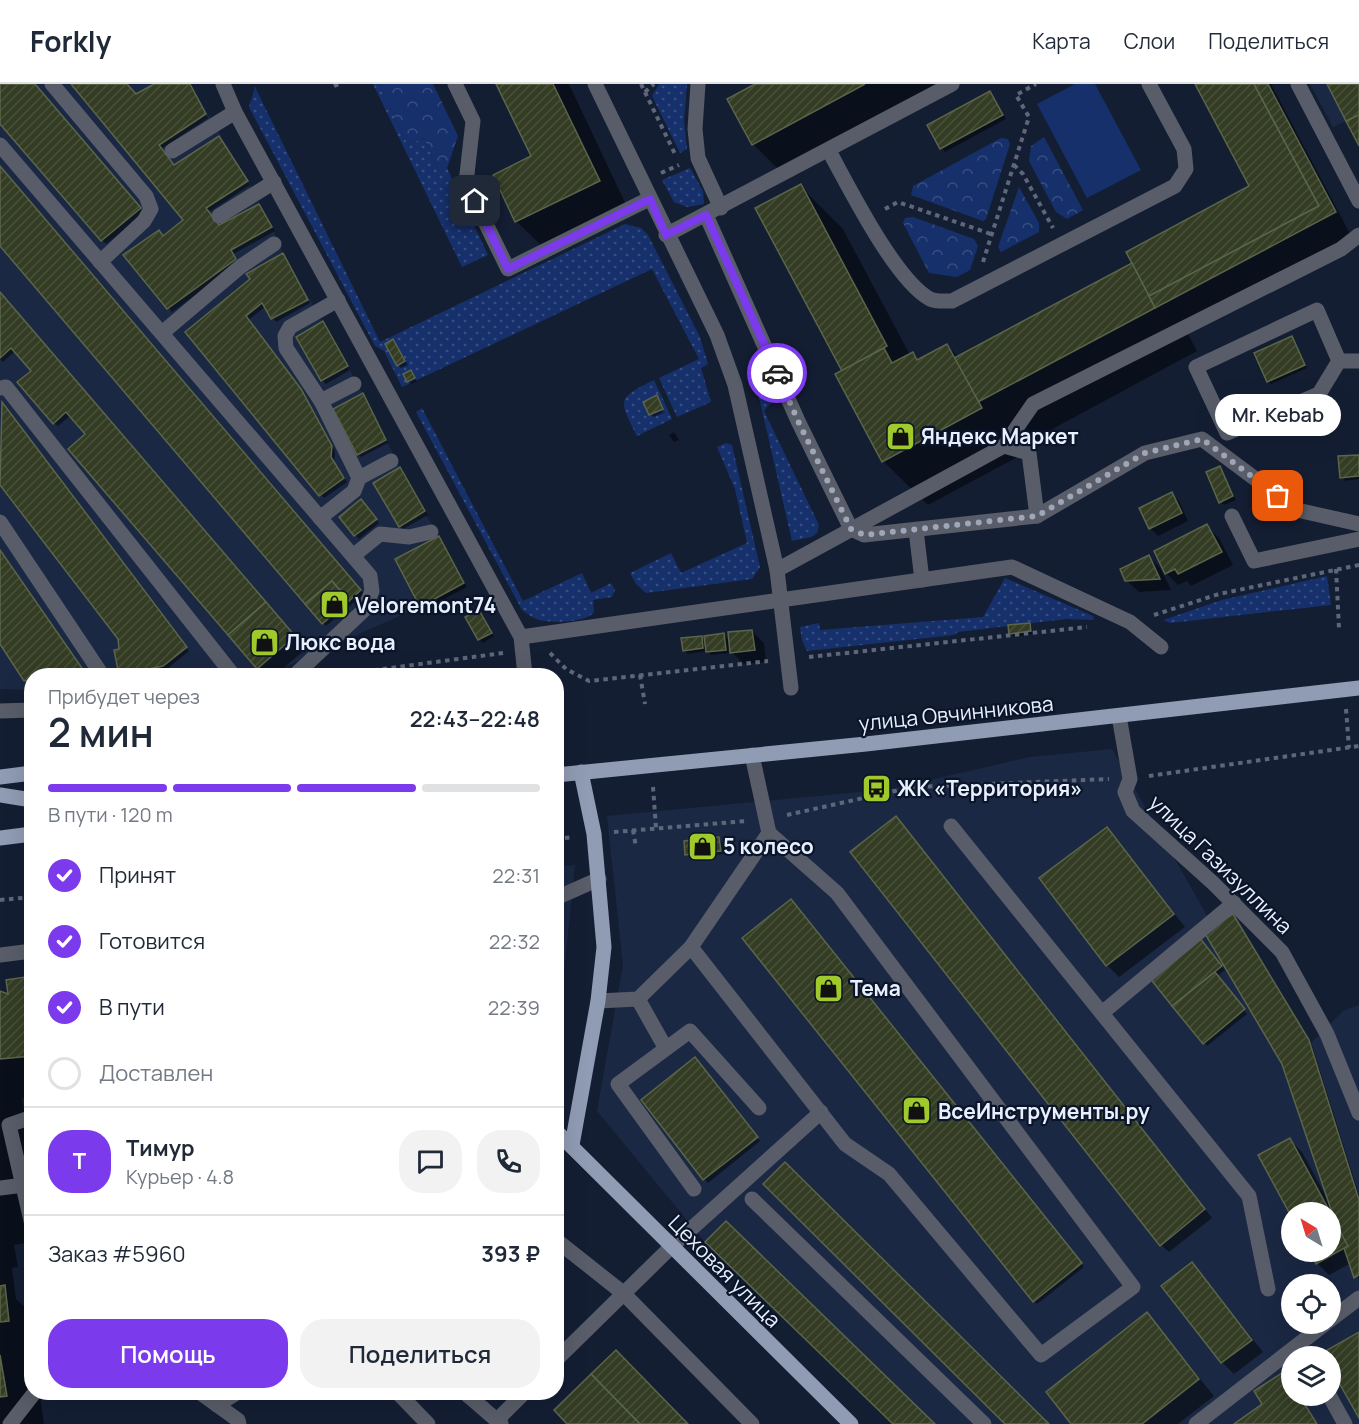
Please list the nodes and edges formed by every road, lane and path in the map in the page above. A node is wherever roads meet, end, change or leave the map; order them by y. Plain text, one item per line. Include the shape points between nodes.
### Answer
1 (52, 84) edge
2 (339, 84) edge
3 (455, 84) edge
4 (596, 84) edge
5 (641, 84) edge
6 (654, 84) edge
7 (698, 84) edge
8 (952, 84) edge
9 (1036, 84) edge
10 (1149, 84) edge
11 (1298, 84) edge
12 (224, 85) edge
13 (334, 87) dead end
14 (645, 92) junction
15 (235, 112) junction
16 (0, 145) edge
17 (172, 151) dead end
18 (829, 151) junction
19 (1014, 165) junction
20 (274, 182) junction
21 (642, 183) junction
22 (650, 199) junction
23 (1359, 201) edge
24 (721, 208) junction
25 (706, 215) junction
26 (219, 216) dead end
27 (866, 219) junction
28 (991, 234) junction
29 (666, 235) junction
30 (1359, 235) edge
31 (274, 244) dead end
32 (1061, 244) junction
33 (100, 262) junction
34 (973, 290) junction
35 (338, 300) junction
36 (162, 333) junction
37 (1339, 360) junction
38 (1359, 361) edge
39 (2, 384) edge
40 (354, 384) dead end
41 (321, 401) junction
42 (1005, 446) junction
43 (392, 461) dead end
44 (359, 478) junction
45 (1037, 516) junction
46 (1232, 516) dead end
47 (320, 518) junction
48 (0, 522) edge
49 (1359, 524) edge
50 (851, 529) junction
51 (916, 530) junction
52 (431, 532) dead end
53 (1359, 539) edge
54 (353, 556) junction
55 (1359, 565) edge
56 (1336, 569) junction
57 (777, 570) junction
58 (922, 580) junction
59 (780, 600) junction
60 (1130, 622) junction
61 (1094, 626) dead end
62 (1339, 628) dead end
63 (522, 644) junction
64 (1161, 647) dead end
65 (788, 659) junction
66 (97, 668) edge
67 (227, 668) edge
68 (302, 668) edge
69 (380, 668) edge
70 (524, 668) edge
71 (640, 675) junction
72 (791, 688) dead end
73 (1352, 688) edge
74 (645, 704) dead end
75 (24, 710) edge
76 (0, 711) edge
77 (1119, 716) junction
78 (1359, 746) edge
79 (1348, 748) junction
80 (752, 755) junction
81 (652, 764) junction
82 (581, 772) junction
83 (24, 774) edge
84 (564, 774) edge
85 (0, 777) edge
86 (1130, 779) junction
87 (0, 795) edge
88 (24, 799) edge
89 (767, 826) junction
90 (951, 826) dead end
91 (656, 828) junction
92 (633, 830) junction
93 (594, 834) junction
94 (24, 835) edge
95 (0, 837) edge
96 (564, 838) edge
97 (636, 847) dead end
98 (598, 879) junction
99 (564, 894) edge
100 (24, 898) edge
101 (0, 900) edge
102 (1234, 903) junction
103 (691, 947) junction
104 (24, 952) edge
105 (0, 955) edge
106 (638, 999) junction
107 (598, 1001) junction
108 (1102, 1013) junction
109 (665, 1047) junction
110 (759, 1108) dead end
111 (821, 1113) junction
112 (1359, 1113) edge
113 (24, 1120) edge
114 (564, 1138) edge
115 (572, 1145) junction
116 (24, 1185) joint
117 (0, 1188) edge
118 (694, 1189) dead end
119 (752, 1198) dead end
120 (564, 1246) edge
121 (671, 1247) junction
122 (1268, 1289) dead end
123 (623, 1293) junction
124 (1359, 1298) edge
125 (1341, 1312) edge
126 (1317, 1334) edge
127 (1306, 1346) edge
128 (564, 1352) edge
129 (1281, 1365) edge
130 (29, 1400) edge
131 (209, 1400) edge
132 (226, 1400) edge
133 (405, 1400) edge
134 (473, 1400) edge
135 (518, 1400) edge
136 (217, 1406) junction
137 (1335, 1406) edge
138 (499, 1422) edge
139 (10, 1424) edge
140 (239, 1424) edge
141 (428, 1424) edge
142 (752, 1424) edge
143 (851, 1424) edge
144 (984, 1424) edge
145 (1196, 1424) edge
146 (1345, 1424) edge

1 - 33 street via 146,196 151,209
2 - 13 path
3 - 22 street via 473,121 466,183 508,269
4 - 21 street
5 - 14 path
6 - 14 path
7 - 24 street via 698,158
8 - 18 street
9 - 19 path via 1016,95 1029,117
10 - 32 street via 1184,149 1186,169 1174,186
11 - 23 street
12 - 15 street
14 - 21 path via 680,164
15 - 17 street
15 - 20 street
16 - 33 street
18 - 24 street
18 - 27 street
19 - 28 path
19 - 32 path via 1023,174
20 - 26 street
20 - 35 street
21 - 22 street
22 - 29 street
24 - 25 street
25 - 29 street
25 - 50 street
27 - 28 path via 898,202
27 - 34 street via 912,286 932,300 952,301
28 - 34 path
29 - 57 street via 717,335 735,385
30 - 42 street via 1341,249 1033,404
31 - 36 street via 240,267
32 - 34 street
33 - 36 street
35 - 41 street via 290,327 285,336 286,348
35 - 63 street
36 - 47 street
37 - 37 street via 1317,310 1196,367 1227,433 1319,394
37 - 38 street
39 - 67 street
40 - 41 street
41 - 44 street
42 - 45 street via 1029,453
42 - 50 street
43 - 44 street
44 - 47 street via 354,491
45 - 49 street via 1145,453 1202,439 1297,510
45 - 51 street
46 - 53 street via 1254,561
47 - 54 street
48 - 66 street
50 - 51 street via 864,535
50 - 57 street
51 - 58 street
52 - 54 street via 409,537 381,534
54 - 68 street via 370,576 372,591 364,610
55 - 56 path
56 - 60 path via 1219,594
56 - 62 path
57 - 59 street
58 - 59 street
58 - 60 street via 1012,567
59 - 63 street
59 - 65 street
60 - 64 street
61 - 65 path
63 - 69 path
63 - 70 street
63 - 71 path via 546,648 566,669 589,681
65 - 71 path
65 - 72 street
71 - 74 path
73 - 77 main road, улица Овчинникова
73 - 79 path
75 - 76 street
77 - 80 main road, улица Овчинникова
77 - 86 street, улица Газизуллина
78 - 79 path
79 - 86 path
80 - 81 main road, улица Овчинникова
80 - 89 street
81 - 82 main road, улица Овчинникова
81 - 91 path
82 - 84 main road, улица Овчинникова
82 - 93 main road
83 - 85 main road
86 - 89 path via 913,787
86 - 102 street, улица Газизуллина via 1125,792 1133,811
87 - 88 main road
89 - 91 path
89 - 103 street
89 - 111 street via 837,892 1132,1287 1041,1355 889,1174 845,1144
90 - 108 street
91 - 92 path
92 - 93 path
92 - 97 path
93 - 96 path
93 - 98 main road
94 - 95 main road
98 - 99 street
98 - 107 main road via 604,947
100 - 101 path
102 - 108 street
102 - 112 street, улица Газизуллина via 1282,952 1327,1034
103 - 106 street
103 - 111 street
104 - 105 street
106 - 107 street
106 - 109 street
107 - 115 main road
108 - 122 street via 1249,1196
109 - 110 street via 690,1031
109 - 118 street via 618,1084
111 - 121 street
113 - 116 street via 9,1125
114 - 115 main road, Цеховая улица
115 - 121 main road, Цеховая улица
116 - 117 street
119 - 144 street
120 - 123 street
121 - 123 street
121 - 143 main road, Цеховая улица
123 - 128 street
123 - 142 street
124 - 125 street
126 - 127 street
129 - 145 street
130 - 139 street
131 - 136 street
132 - 136 street
133 - 141 street
134 - 138 street
135 - 138 street
136 - 140 street
137 - 146 street

